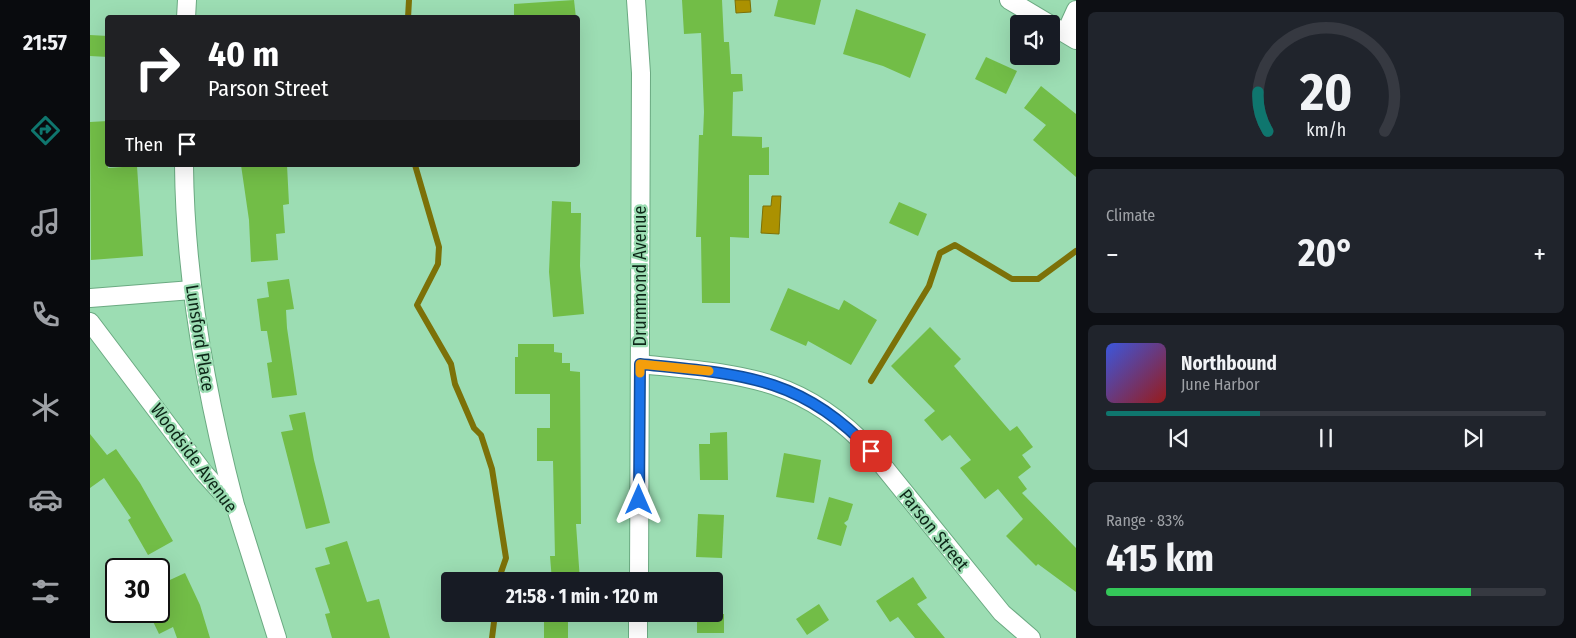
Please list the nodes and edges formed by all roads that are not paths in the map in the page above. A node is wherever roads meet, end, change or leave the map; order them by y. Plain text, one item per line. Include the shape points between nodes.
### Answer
1 (187, 0) edge
2 (636, 0) edge
3 (1009, 0) edge
4 (1076, 10) edge
5 (186, 15) edge
6 (1071, 36) edge
7 (184, 167) edge
8 (192, 290) junction
9 (90, 298) edge
10 (90, 322) edge
11 (640, 364) junction
12 (236, 508) junction
13 (638, 572) edge
14 (638, 622) edge
15 (277, 638) edge
16 (638, 638) edge
17 (1031, 638) edge

1 - 5 street
2 - 11 street, Drummond Avenue via 641,73
3 - 6 street
4 - 6 street
7 - 8 street, Lunsford Place
8 - 9 street
8 - 12 street, Lunsford Place via 215,428
10 - 12 street, Woodside Avenue via 204,473
11 - 13 street, Drummond Avenue
11 - 17 street, Parson Street via 753,378 806,398 825,409 856,434 1002,613
12 - 15 street, Woodside Avenue
14 - 16 street

